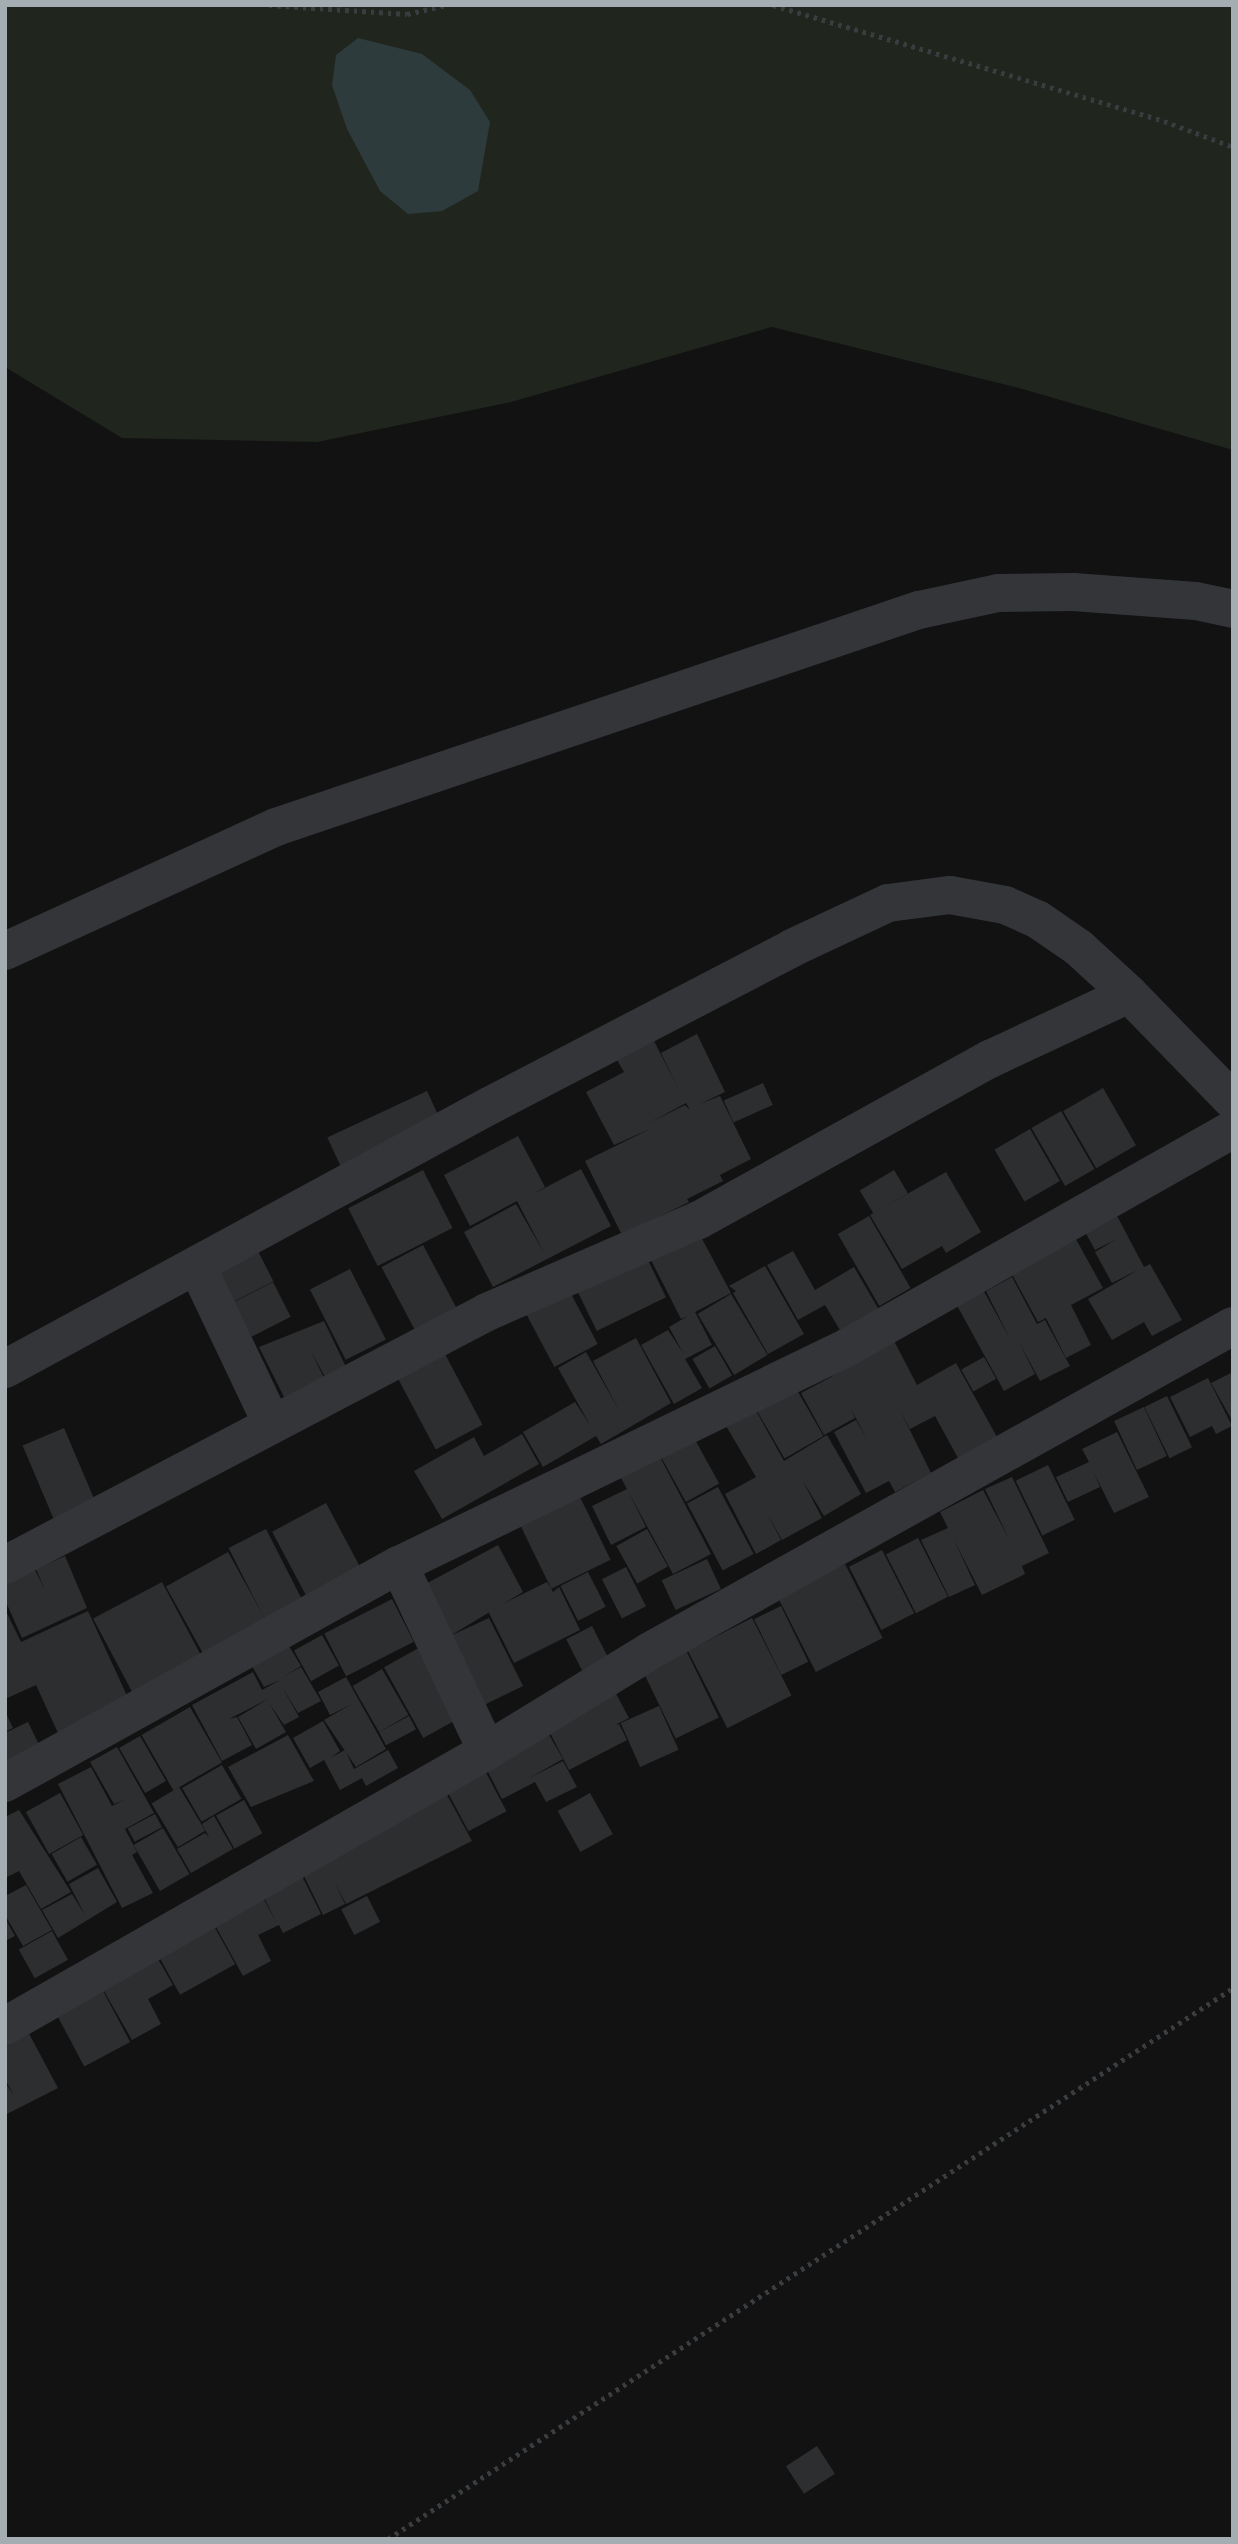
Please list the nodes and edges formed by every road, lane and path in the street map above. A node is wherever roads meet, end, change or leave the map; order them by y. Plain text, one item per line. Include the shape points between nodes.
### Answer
1 (269, 5) edge
2 (445, 5) edge
3 (773, 5) edge
4 (1233, 147) edge
5 (1233, 609) edge
6 (5, 951) edge
7 (1129, 994) junction
8 (1233, 1101) edge
9 (1233, 1129) edge
10 (197, 1266) junction
11 (1233, 1326) edge
12 (5, 1369) edge
13 (271, 1422) junction
14 (399, 1564) junction
15 (5, 1565) edge
16 (487, 1751) junction
17 (5, 1783) edge
18 (1233, 1988) edge
19 (5, 2026) edge
20 (388, 2539) edge

1 - 2 path via 407,14
3 - 4 path via 1164,121
5 - 6 street via 1196,601 1073,592 998,593 919,610 276,827
7 - 8 street
7 - 10 street via 1079,948 1037,919 1005,905 950,895 888,903 513,1093
7 - 13 street via 990,1059 699,1220 486,1312
9 - 14 street via 848,1347
10 - 12 street
10 - 13 street
11 - 16 street via 650,1651
13 - 15 street
14 - 16 street
14 - 17 street
16 - 19 street
18 - 20 path

